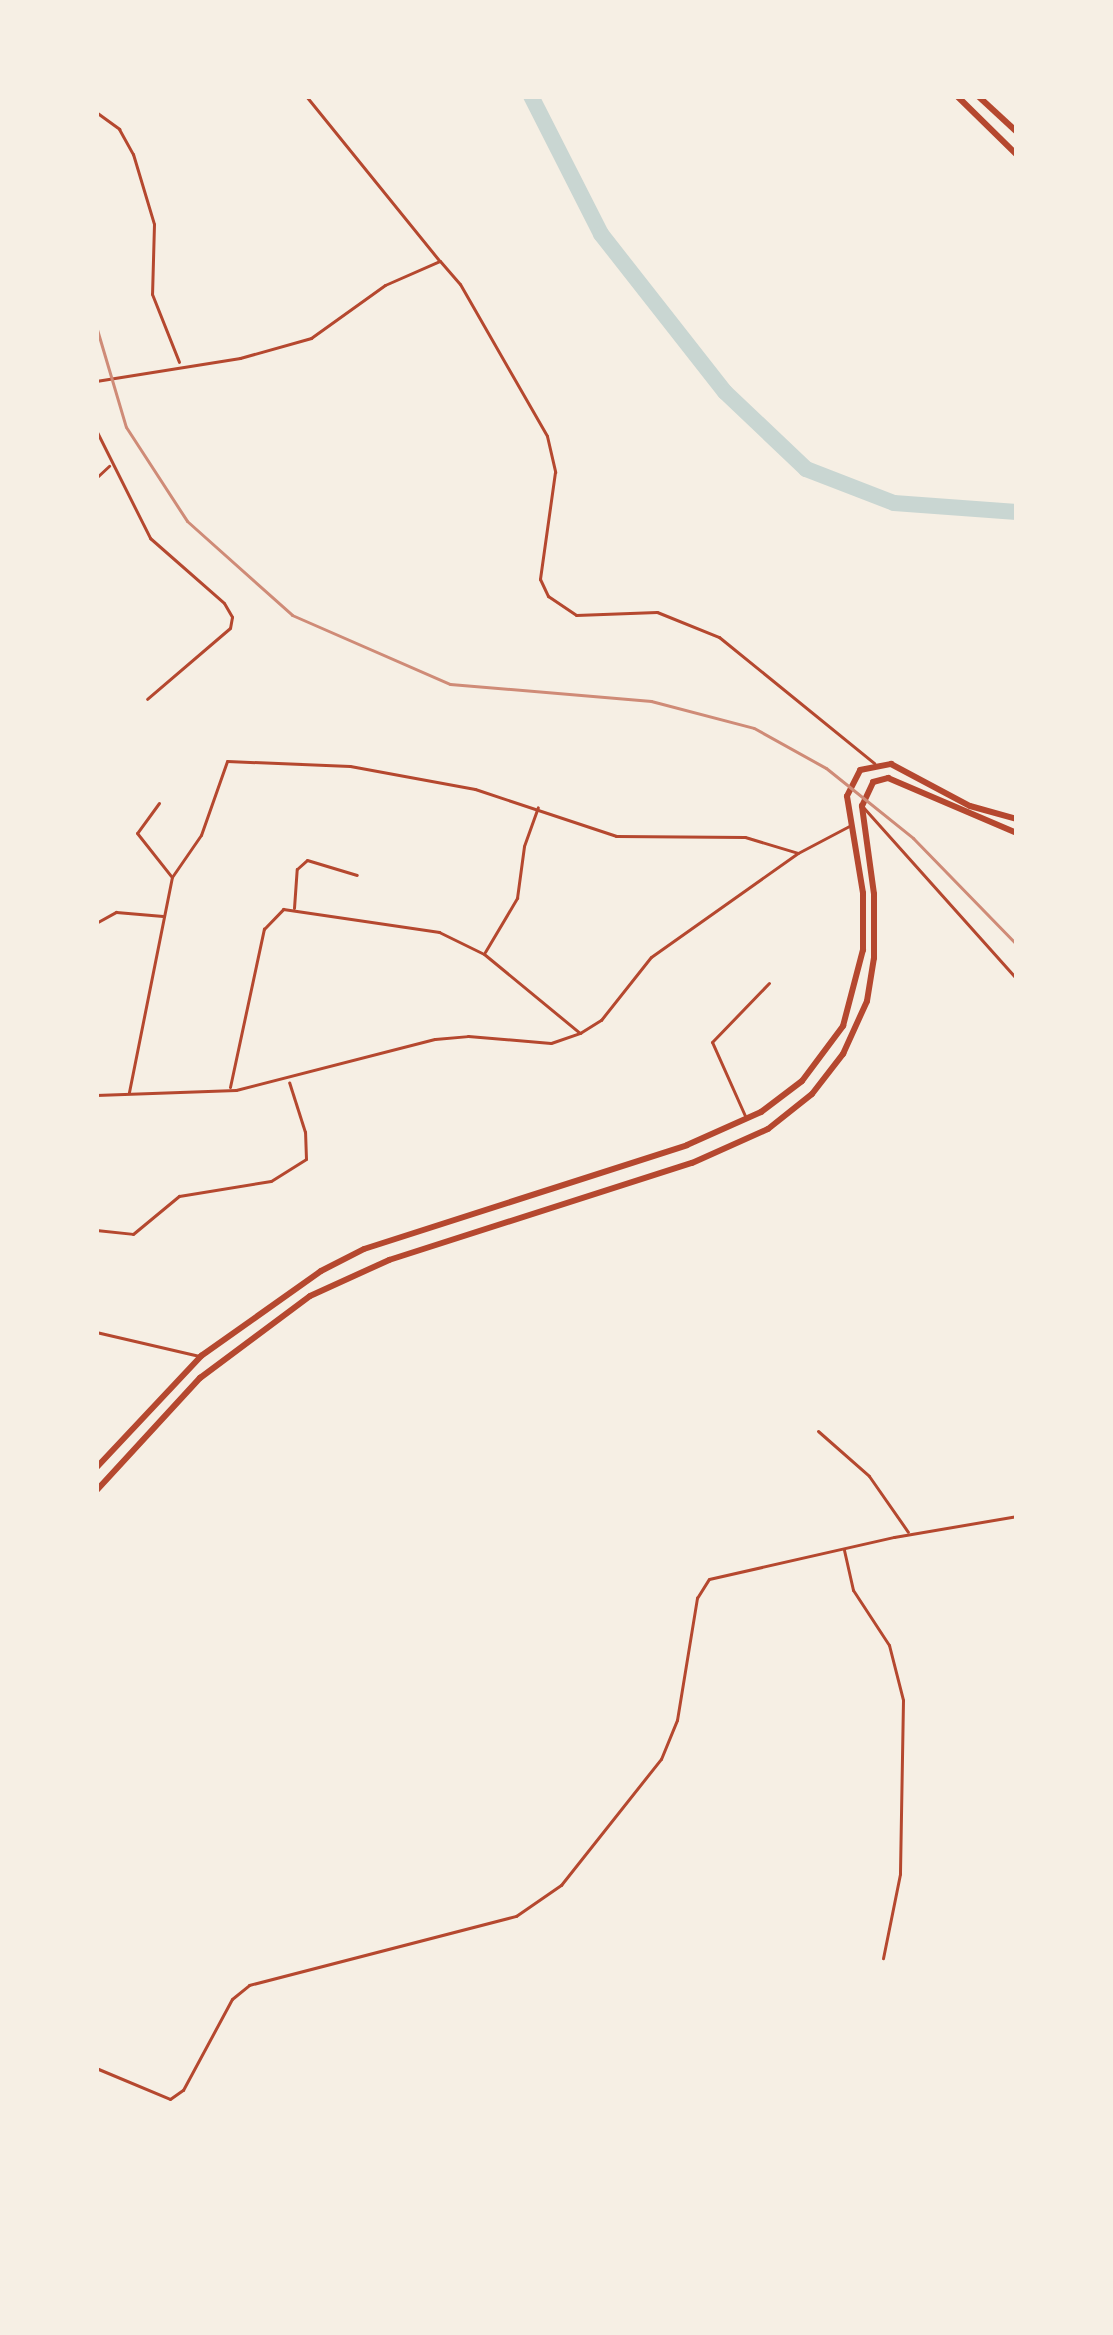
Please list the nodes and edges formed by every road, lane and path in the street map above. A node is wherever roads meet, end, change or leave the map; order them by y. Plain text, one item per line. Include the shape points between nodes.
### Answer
1 (307, 96) edge
2 (957, 96) edge
3 (978, 96) edge
4 (96, 112) edge
5 (1017, 132) edge
6 (1017, 155) edge
7 (440, 261) junction
8 (180, 365) junction
9 (96, 381) edge
10 (96, 430) edge
11 (110, 465) junction
12 (96, 478) edge
13 (147, 700) dead end
14 (874, 764) junction
15 (159, 803) dead end
16 (862, 806) junction
17 (538, 807) junction
18 (1017, 819) edge
19 (853, 824) junction
20 (1017, 833) edge
21 (797, 853) junction
22 (357, 874) dead end
23 (172, 877) junction
24 (293, 910) junction
25 (166, 916) junction
26 (96, 923) edge
27 (484, 954) junction
28 (1017, 979) edge
29 (769, 983) dead end
30 (580, 1033) junction
31 (289, 1080) junction
32 (230, 1088) junction
33 (129, 1092) junction
34 (96, 1095) edge
35 (761, 1112) junction
36 (747, 1119) junction
37 (768, 1129) junction
38 (96, 1230) edge
39 (96, 1332) edge
40 (202, 1356) junction
41 (818, 1431) dead end
42 (97, 1466) edge
43 (96, 1491) edge
44 (1017, 1516) edge
45 (909, 1534) junction
46 (844, 1548) junction
47 (883, 1958) dead end
48 (96, 2068) edge

1 - 7 street
2 - 6 main road
3 - 5 main road
4 - 8 street via 119,129 139,170 154,224 152,294
7 - 8 street via 385,285 311,338
7 - 14 street via 547,436 555,472 540,579 548,596 576,615 657,612 700,628
8 - 9 street
10 - 11 street
11 - 12 street
11 - 13 street via 151,538 232,617 230,628
14 - 18 main road
14 - 19 main road via 849,787
15 - 23 street via 137,833
16 - 20 main road via 873,782 888,778
16 - 28 street
16 - 37 main road via 874,894 866,1001 830,1076
17 - 21 street via 616,836 745,836
17 - 23 street via 350,766 232,760 223,766 201,835
17 - 27 street via 517,898
19 - 21 street
19 - 35 main road via 863,912 853,997 817,1065
21 - 30 street via 651,957 601,1020
22 - 24 street via 301,863
23 - 25 street
24 - 27 street via 439,932
24 - 32 street via 272,914 264,928
25 - 26 street via 116,912
25 - 33 street
27 - 30 street
29 - 36 street via 712,1042
30 - 31 street via 551,1043 435,1040
31 - 32 street
31 - 38 street via 306,1159 271,1181 179,1196 137,1233
32 - 33 street
33 - 34 street
35 - 36 main road
35 - 37 main road
36 - 40 main road via 643,1162 364,1249 267,1304
37 - 43 main road via 675,1169 389,1260 310,1296 200,1378
39 - 40 street
40 - 42 main road
41 - 45 street via 869,1476
44 - 45 street
45 - 46 street
46 - 47 street via 848,1579 889,1645 903,1700 900,1874
46 - 48 street via 722,1573 702,1587 677,1720 661,1759 583,1863 532,1908 249,1985 170,2099

